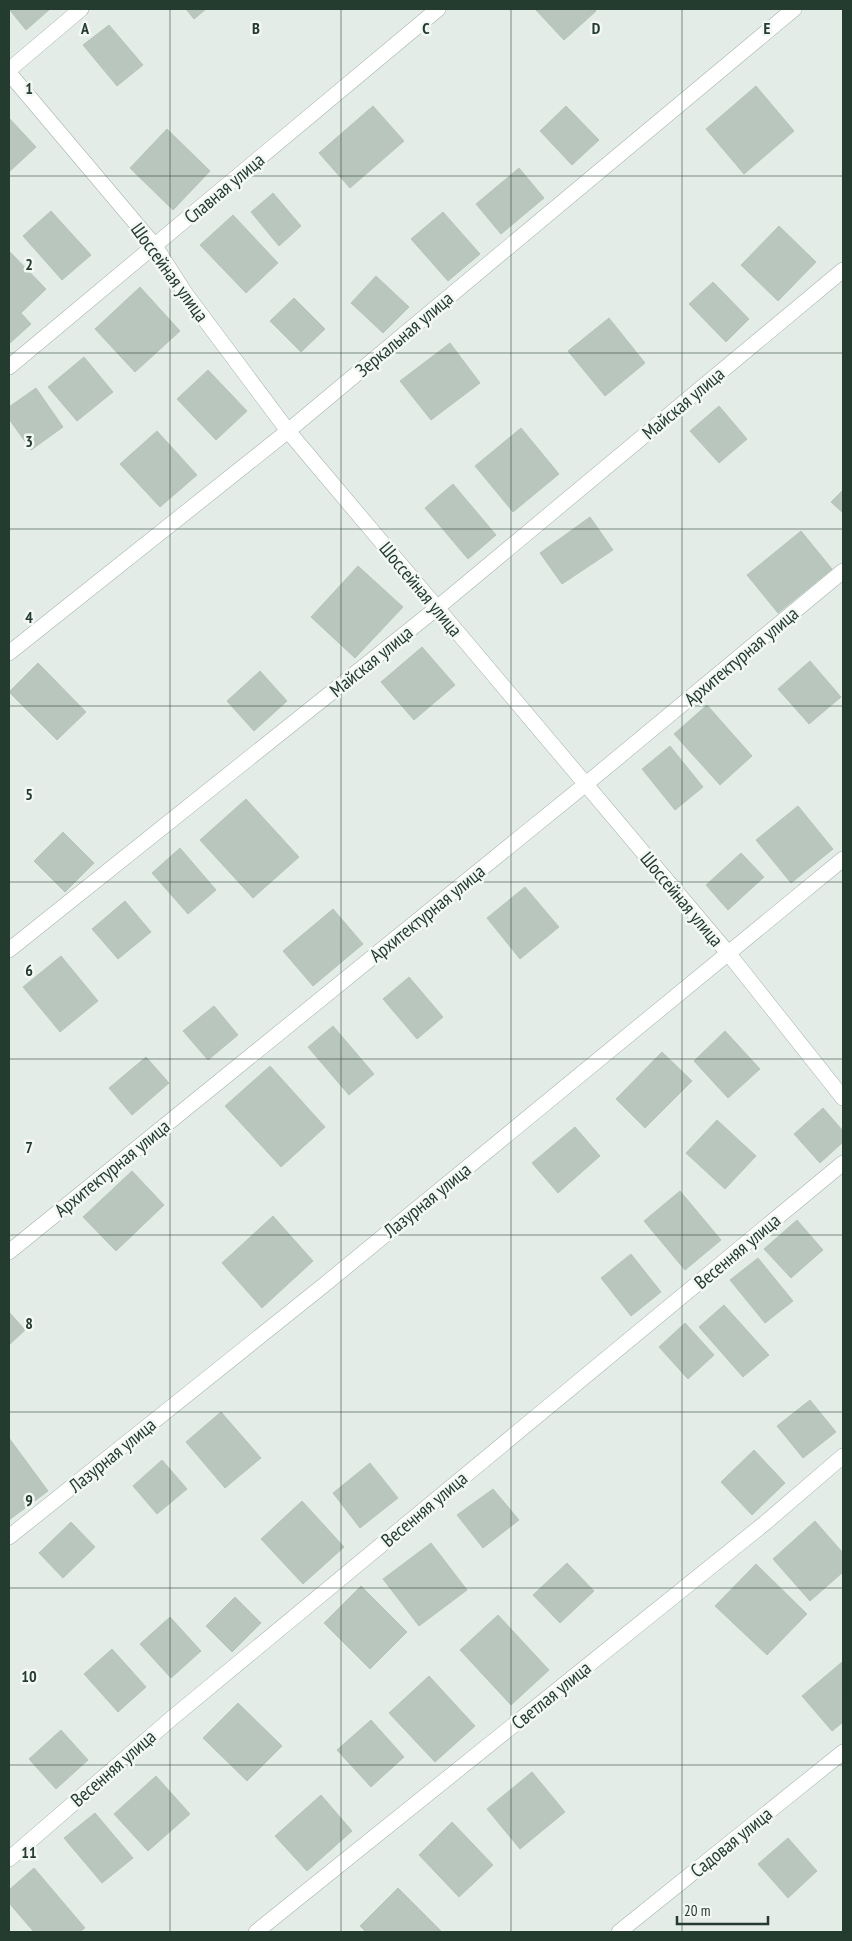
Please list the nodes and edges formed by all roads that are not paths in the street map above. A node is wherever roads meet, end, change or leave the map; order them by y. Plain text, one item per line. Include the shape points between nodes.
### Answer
1 (81, 9) edge
2 (438, 9) edge
3 (794, 9) edge
4 (9, 72) edge
5 (155, 246) junction
6 (843, 270) edge
7 (9, 367) edge
8 (288, 431) junction
9 (843, 571) edge
10 (437, 608) junction
11 (9, 653) edge
12 (586, 784) junction
13 (843, 860) edge
14 (9, 950) edge
15 (728, 953) junction
16 (843, 1098) edge
17 (843, 1163) edge
18 (9, 1252) edge
19 (843, 1456) edge
20 (9, 1537) edge
21 (843, 1752) edge
22 (9, 1859) edge
23 (256, 1932) edge
24 (619, 1932) edge

1 - 4 street
2 - 5 street, Славная улица
3 - 8 street, Зеркальная улица
4 - 5 street, Шоссейная улица
5 - 7 street, Славная улица
5 - 8 street, Шоссейная улица via 185,294
6 - 10 street, Майская улица
8 - 10 street, Шоссейная улица
8 - 11 street, Зеркальная улица
9 - 12 street, Архитектурная улица
10 - 12 street, Шоссейная улица
10 - 14 street, Майская улица
12 - 15 street, Шоссейная улица
12 - 18 street, Архитектурная улица
13 - 15 street, Лазурная улица
15 - 16 street, Шоссейная улица
15 - 20 street, Лазурная улица via 324,1285
17 - 22 street, Весенняя улица via 172,1718
19 - 23 street, Светлая улица via 765,1523
21 - 24 street, Садовая улица

